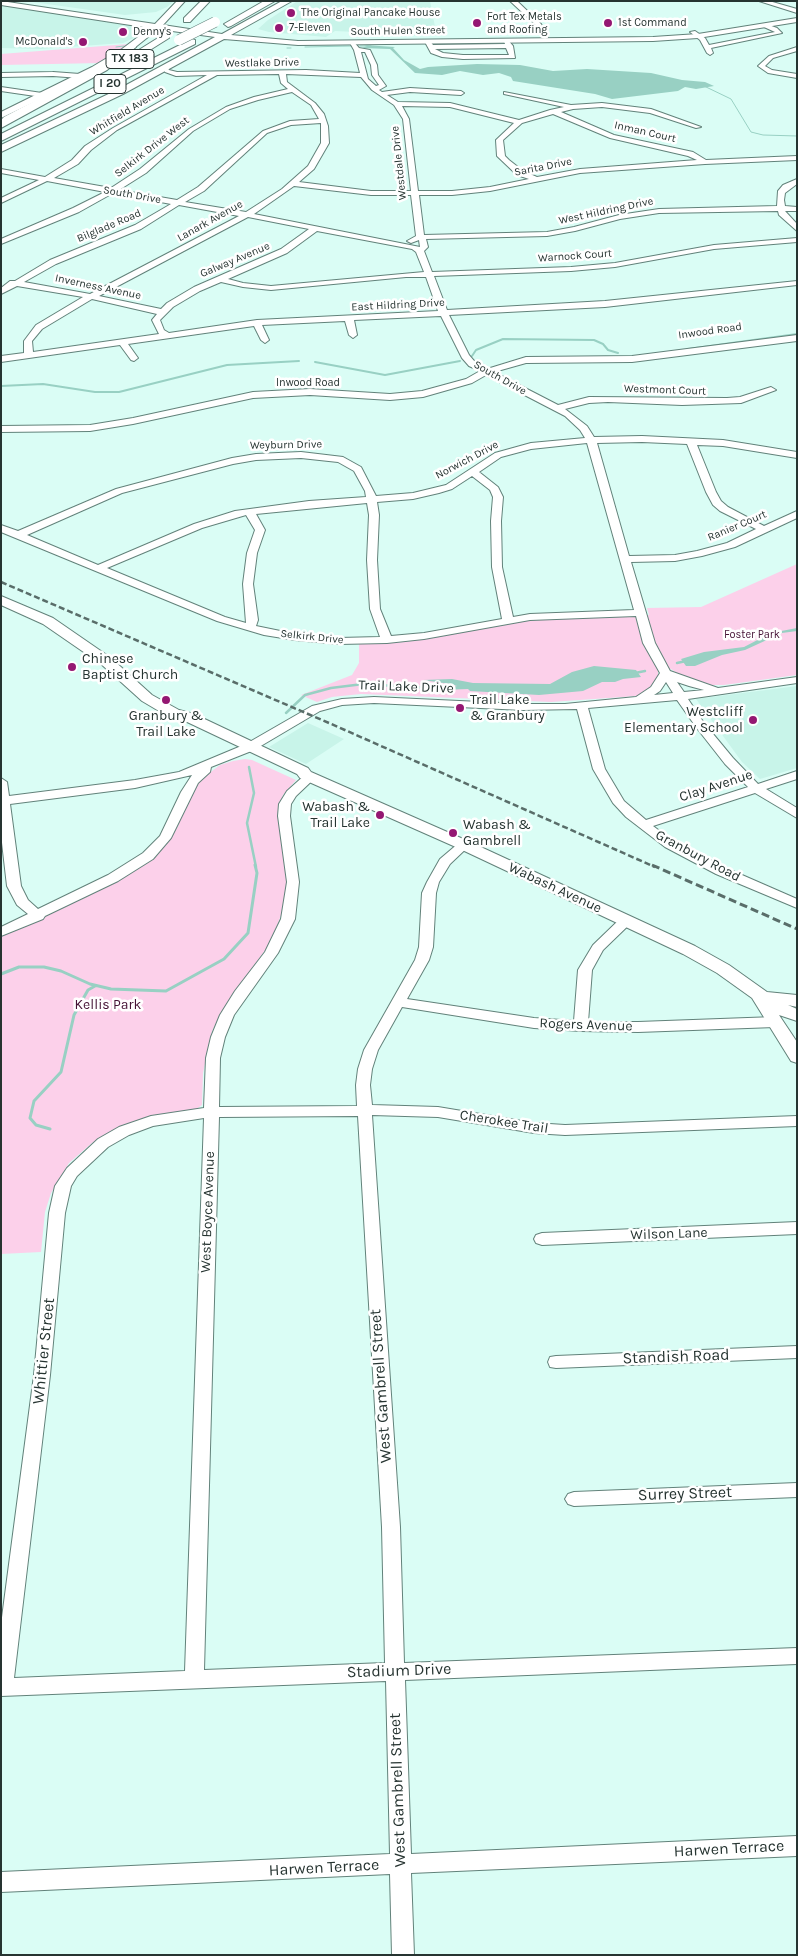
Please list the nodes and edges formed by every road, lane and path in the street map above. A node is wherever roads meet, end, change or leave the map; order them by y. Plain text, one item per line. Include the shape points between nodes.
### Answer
1 (16, 1) edge
2 (206, 1) edge
3 (255, 1) edge
4 (271, 1) edge
5 (288, 1) edge
6 (513, 1) edge
7 (762, 1) edge
8 (1, 3) edge
9 (176, 6) edge
10 (60, 10) junction
11 (797, 11) edge
12 (157, 13) dead end
13 (144, 15) dead end
14 (114, 16) junction
15 (797, 16) edge
16 (797, 20) edge
17 (253, 21) junction
18 (126, 22) junction
19 (159, 25) junction
20 (245, 26) junction
21 (766, 26) junction
22 (148, 33) junction
23 (696, 34) junction
24 (228, 35) junction
25 (546, 37) junction
26 (274, 38) junction
27 (252, 40) junction
28 (137, 42) junction
29 (357, 43) junction
30 (509, 44) junction
31 (206, 45) junction
32 (429, 45) junction
33 (797, 49) edge
34 (164, 68) junction
35 (154, 72) junction
36 (282, 72) junction
37 (172, 73) joint
38 (216, 73) junction
39 (1, 75) edge
40 (362, 75) junction
41 (80, 76) junction
42 (797, 76) edge
43 (94, 82) junction
44 (1, 89) edge
45 (293, 90) junction
46 (377, 91) junction
47 (461, 93) dead end
48 (506, 93) dead end
49 (42, 95) junction
50 (397, 104) junction
51 (573, 107) junction
52 (552, 111) junction
53 (2, 115) edge
54 (324, 120) junction
55 (520, 122) junction
56 (1, 126) edge
57 (698, 127) dead end
58 (1, 139) edge
59 (1, 149) edge
60 (797, 158) edge
61 (705, 162) junction
62 (1, 171) edge
63 (46, 180) junction
64 (534, 180) junction
65 (797, 181) edge
66 (294, 184) junction
67 (112, 191) junction
68 (414, 194) junction
69 (1, 201) edge
70 (178, 203) junction
71 (780, 208) junction
72 (797, 210) edge
73 (247, 214) junction
74 (316, 228) junction
75 (797, 229) edge
76 (420, 237) junction
77 (797, 240) edge
78 (1, 242) edge
79 (406, 244) junction
80 (420, 251) junction
81 (344, 270) dead end
82 (429, 274) junction
83 (220, 279) junction
84 (1, 281) edge
85 (353, 281) junction
86 (16, 283) junction
87 (797, 283) edge
88 (1, 292) edge
89 (92, 296) junction
90 (162, 312) junction
91 (444, 314) junction
92 (349, 318) junction
93 (257, 323) junction
94 (797, 331) edge
95 (166, 335) junction
96 (353, 335) dead end
97 (797, 338) edge
98 (265, 340) dead end
99 (122, 342) junction
100 (29, 356) junction
101 (629, 356) junction
102 (134, 358) dead end
103 (1, 359) edge
104 (485, 372) junction
105 (770, 390) dead end
106 (558, 408) junction
107 (1, 429) edge
108 (591, 440) junction
109 (691, 442) junction
110 (797, 455) edge
111 (473, 472) junction
112 (372, 499) junction
113 (249, 511) junction
114 (797, 514) edge
115 (1, 528) edge
116 (763, 529) junction
117 (19, 535) junction
118 (626, 559) junction
119 (99, 568) junction
120 (1, 600) edge
121 (641, 613) junction
122 (508, 620) junction
123 (250, 628) junction
124 (387, 640) junction
125 (665, 673) junction
126 (797, 680) edge
127 (732, 689) junction
128 (682, 696) junction
129 (637, 701) junction
130 (582, 706) junction
131 (244, 749) junction
132 (210, 764) junction
133 (182, 775) junction
134 (797, 775) edge
135 (308, 776) junction
136 (1, 782) edge
137 (757, 788) junction
138 (187, 792) junction
139 (2, 801) edge
140 (797, 814) edge
141 (644, 825) junction
142 (464, 845) junction
143 (797, 904) edge
144 (38, 916) junction
145 (626, 921) junction
146 (1, 932) edge
147 (757, 994) junction
148 (797, 1001) edge
149 (398, 1002) junction
150 (797, 1015) edge
151 (775, 1022) junction
152 (581, 1026) junction
153 (797, 1057) edge
154 (363, 1110) junction
155 (211, 1112) junction
156 (797, 1121) edge
157 (797, 1228) edge
158 (542, 1239) dead end
159 (797, 1352) edge
160 (556, 1362) dead end
161 (797, 1490) edge
162 (574, 1499) dead end
163 (797, 1656) edge
164 (394, 1672) junction
165 (194, 1679) junction
166 (2, 1687) edge
167 (797, 1846) edge
168 (401, 1864) junction
169 (1, 1882) edge
170 (404, 1955) edge

1 - 10 main road, South Hulen Street
2 - 43 highway, TX 183 via 166,36
3 - 43 highway, I 20, bridge
4 - 58 highway, I 20
5 - 17 main road
6 - 25 street via 539,25
7 - 11 street
8 - 10 main road, South Hulen Street
9 - 12 main road
9 - 19 main road
9 - 20 main road via 171,18 179,22 225,28
10 - 14 main road, South Hulen Street
10 - 18 main road, South Hulen Street
13 - 14 main road
14 - 19 main road, South Hulen Street
15 - 23 main road, South Hulen Street
16 - 21 main road, South Hulen Street
17 - 20 main road
17 - 26 main road via 250,26 253,31
18 - 19 main road, South Hulen Street
18 - 28 main road via 144,29 146,34
19 - 22 main road
19 - 24 main road, South Hulen Street
20 - 24 main road
21 - 23 main road, South Hulen Street
21 - 23 street via 779,33 709,50
22 - 28 main road
22 - 31 main road via 168,31 205,37 209,39
23 - 25 main road, South Hulen Street
23 - 30 main road, South Hulen Street
24 - 26 main road, South Hulen Street
24 - 27 main road, South Hulen Street
24 - 31 main road
25 - 29 main road, South Hulen Street
26 - 29 main road, South Hulen Street
27 - 29 main road, South Hulen Street
27 - 31 main road
28 - 41 main road
28 - 56 highway via 104,68 8,119
29 - 32 main road, South Hulen Street
29 - 40 street
29 - 46 street via 367,50 375,75 384,86
30 - 32 main road, South Hulen Street
30 - 32 street via 513,56 506,57 450,57 433,52
31 - 34 main road
33 - 42 street via 772,57 761,66 770,72
34 - 35 main road
34 - 37 street, Westlake Drive
35 - 58 highway via 17,136
35 - 59 main road via 108,98
36 - 38 street, Westlake Drive
36 - 40 street, Westlake Drive
36 - 45 street via 282,81
37 - 38 street, Westlake Drive
38 - 63 street, Whitfield Avenue via 115,129 94,143 75,162
39 - 41 street
40 - 46 street
41 - 49 main road
43 - 56 highway, I 20
44 - 49 street
45 - 54 street via 313,104
45 - 67 street, Selkirk Drive West via 247,100 214,116 174,143 136,177
46 - 47 street via 438,88
46 - 50 street
48 - 51 street
49 - 53 main road
50 - 55 street via 450,105
50 - 68 street, Westdale Drive via 406,119
51 - 52 street
51 - 57 street via 622,107 663,114
52 - 55 street
52 - 61 street, Inman Court via 612,137 690,154
54 - 66 street, Lanark Avenue via 326,134 321,152
54 - 70 street, Bilglade Road via 290,123 265,132 201,189
55 - 64 street via 500,140 499,150 512,168
60 - 61 street, Sarita Drive
61 - 64 street, Sarita Drive via 588,171
62 - 63 street, South Drive
63 - 67 street, South Drive
63 - 69 street, Whitfield Avenue
64 - 68 street, Sarita Drive via 490,189
65 - 71 street via 781,193
66 - 68 street, Sarita Drive via 371,193
66 - 73 street, Lanark Avenue
67 - 70 street, South Drive
67 - 78 street, Selkirk Drive West
68 - 76 street, Westdale Drive
70 - 73 street, South Drive
70 - 86 street, Bilglade Road via 138,228 72,253
71 - 72 street, West Hildring Drive
71 - 75 street via 784,217
71 - 76 street, West Hildring Drive via 653,212 541,234
73 - 74 street, South Drive
73 - 89 street, Lanark Avenue
74 - 79 street, South Drive
74 - 83 street, Galway Avenue via 284,251
76 - 79 street
76 - 80 street, Westdale Drive via 424,247
77 - 82 street, Warnock Court via 714,247 588,268
79 - 80 street, South Drive
80 - 82 street, South Drive
81 - 85 street
82 - 85 street, Warnock Court
82 - 91 street, South Drive
83 - 85 street, Warnock Court via 271,288
83 - 90 street, Galway Avenue via 181,298
84 - 86 street, Inverness Avenue
86 - 88 street, Bilglade Road
86 - 89 street, Inverness Avenue
87 - 91 street, East Hildring Drive via 605,304
89 - 90 street, Inverness Avenue
89 - 100 street, Lanark Avenue via 39,327 28,341
90 - 95 street via 156,320
91 - 92 street, East Hildring Drive
91 - 104 street, South Drive via 465,356
92 - 93 street, East Hildring Drive
92 - 96 street
93 - 95 street, East Hildring Drive
93 - 98 street
94 - 101 street, Inwood Road
95 - 99 street, East Hildring Drive
97 - 101 street, Inwood Road
99 - 100 street, East Hildring Drive
99 - 102 street
100 - 103 street, East Hildring Drive
101 - 104 street, Inwood Road via 526,360
104 - 106 street, South Drive
104 - 107 street, Inwood Road via 469,382 423,394 390,397 310,392 253,395 90,428
105 - 106 street, Westmont Court via 727,402 608,399
106 - 108 street, South Drive via 577,421
108 - 109 street, Norwich Drive
108 - 111 street, Norwich Drive via 515,450 498,455
108 - 118 street, South Drive
109 - 110 street, Norwich Drive via 742,445
109 - 116 street via 717,503
111 - 112 street, Norwich Drive via 436,491
111 - 122 street via 495,489 498,497 497,567
112 - 113 street, Norwich Drive
112 - 117 street, Weyburn Drive via 367,482 358,470 340,459 314,455 256,457 119,491
112 - 124 street, Weyburn Drive via 375,609
113 - 119 street, Norwich Drive via 198,526
113 - 123 street via 260,530 252,553 248,584 253,620
114 - 116 street, Ranier Court
115 - 117 street, Selkirk Drive
116 - 118 street, Ranier Court via 731,545 698,554
117 - 119 street, Selkirk Drive
118 - 121 street, South Drive
119 - 123 street, Selkirk Drive
120 - 131 main road via 48,621 106,661 147,698 174,714 178,722
121 - 122 street, Selkirk Drive
121 - 125 street, South Drive via 649,643
122 - 124 street, Selkirk Drive
123 - 124 street, Selkirk Drive via 318,639
125 - 127 street via 693,684
125 - 128 street, South Drive
125 - 129 street via 656,689
126 - 127 street, Trail Lake Drive
127 - 128 street, Trail Lake Drive
128 - 129 street, Trail Lake Drive
128 - 137 street, South Drive via 729,761
129 - 130 street, Trail Lake Drive
130 - 131 street, Trail Lake Drive via 346,701 310,711
130 - 141 street, Granbury Road via 599,769 619,802
131 - 132 street, Trail Lake Drive
131 - 135 main road, Wabash Avenue via 294,776
132 - 133 street, Trail Lake Drive
132 - 138 street via 193,780
133 - 138 street
133 - 139 street, Trail Lake Drive
134 - 137 street, Clay Avenue
135 - 142 main road, Wabash Avenue
135 - 155 street, West Boyce Avenue via 285,804 293,882 288,920 271,952 222,1025 213,1058
136 - 139 street
137 - 140 street, South Drive
137 - 141 street, Clay Avenue
138 - 144 street via 165,838 148,856 114,878
139 - 144 street via 14,886 22,902
141 - 143 street, Granbury Road via 669,844 721,871
142 - 145 main road, Wabash Avenue
142 - 149 street, West Gambrell Street via 445,862 432,882 426,947
144 - 146 street
145 - 147 main road, Wabash Avenue via 689,950 723,969
145 - 152 street via 598,948 585,970
147 - 148 main road
147 - 150 main road, Wabash Avenue
147 - 151 main road
149 - 152 street, Rogers Avenue via 534,1023
149 - 154 street, West Gambrell Street via 364,1069
151 - 152 street, Rogers Avenue
151 - 153 main road
154 - 155 street, Cherokee Trail
154 - 156 street, Cherokee Trail via 438,1112 556,1130
154 - 164 street, West Gambrell Street via 391,1527
155 - 165 street, West Boyce Avenue
155 - 166 street, Whittier Street via 151,1121 124,1131 85,1158 63,1186 57,1213 42,1375
157 - 158 street, Wilson Lane
159 - 160 street, Standish Road
161 - 162 street, Surrey Street
163 - 164 street, Stadium Drive
164 - 165 street, Stadium Drive
164 - 168 street, West Gambrell Street
165 - 166 street, Stadium Drive
167 - 168 street, Harwen Terrace
168 - 169 street, Harwen Terrace
168 - 170 street, West Gambrell Street

